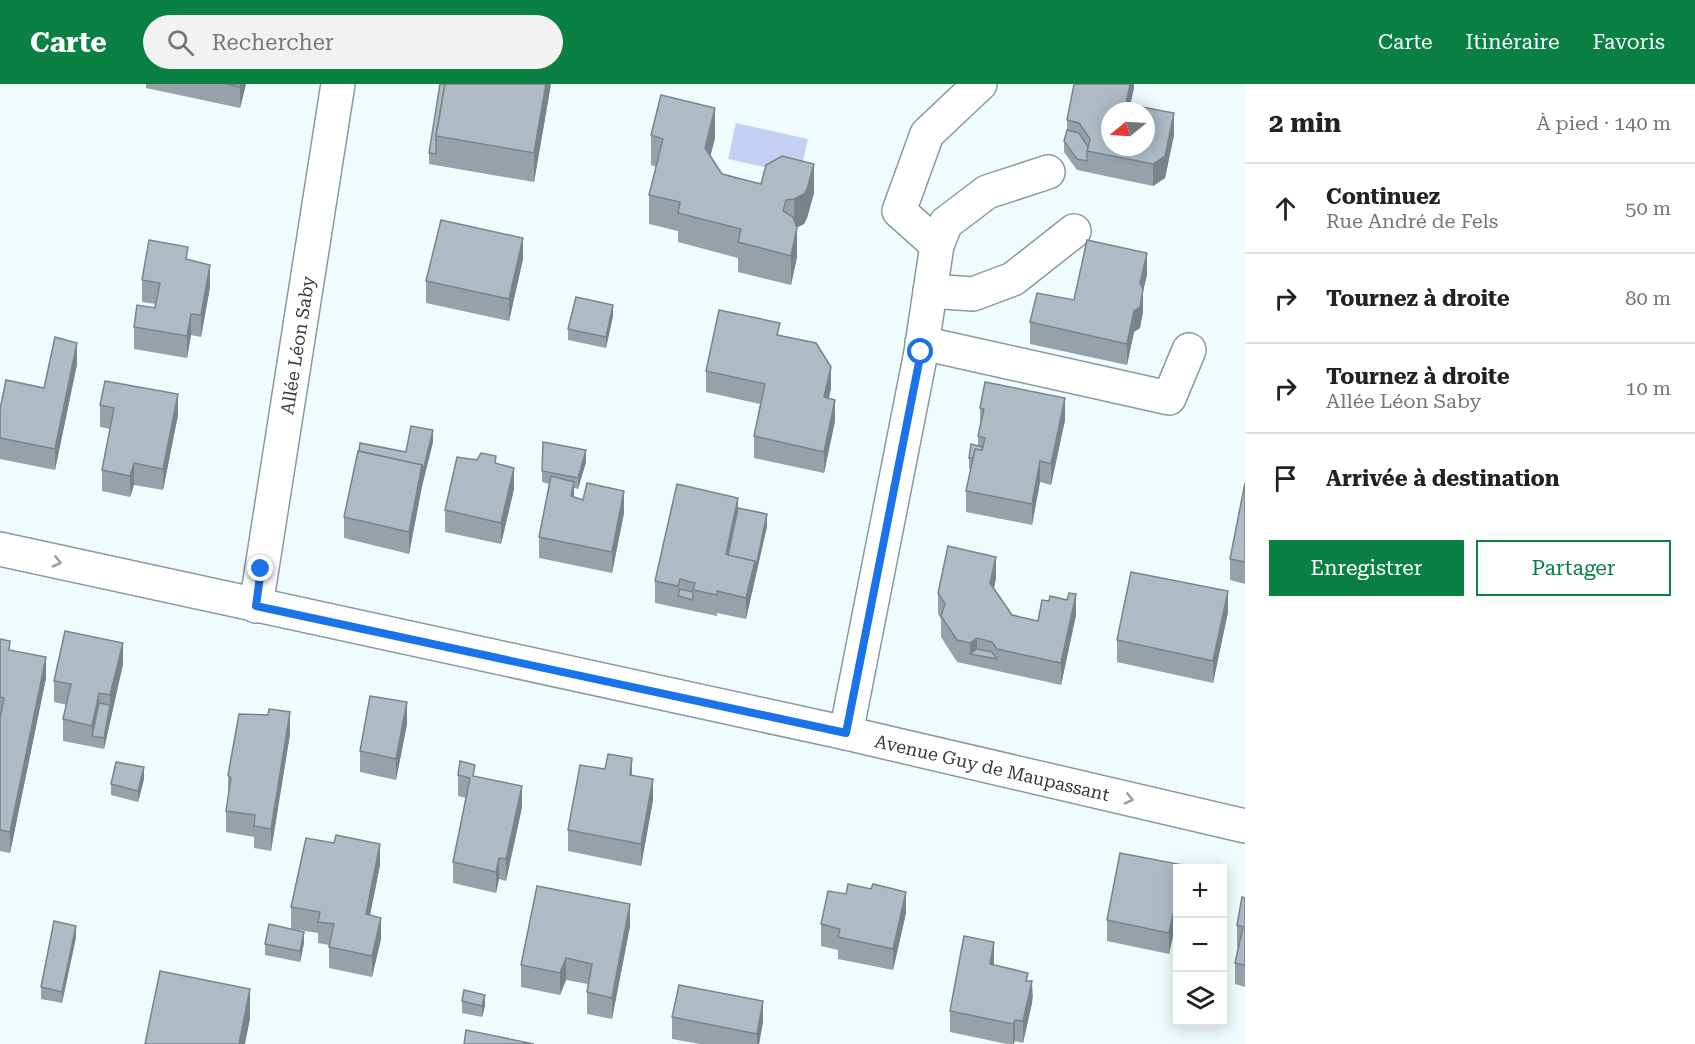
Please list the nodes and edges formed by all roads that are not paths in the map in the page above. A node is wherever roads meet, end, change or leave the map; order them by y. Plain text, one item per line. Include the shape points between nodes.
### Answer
1 (338, 84) edge
2 (980, 84) edge
3 (1048, 172) dead end
4 (1074, 231) dead end
5 (937, 245) junction
6 (930, 291) junction
7 (922, 343) junction
8 (1189, 350) dead end
9 (0, 549) edge
10 (256, 606) junction
11 (846, 733) junction
12 (1245, 826) edge

1 - 10 street, Allée Léon Saby
2 - 5 street via 927,134 898,211
3 - 5 street via 987,192 946,223
4 - 6 street via 1014,279 973,294
5 - 6 street
6 - 7 street
7 - 8 street via 1169,398
7 - 11 street
9 -> 10 street, Avenue Guy de Maupassant
10 - 11 street, Avenue Guy de Maupassant
11 -> 12 street, Avenue Guy de Maupassant

